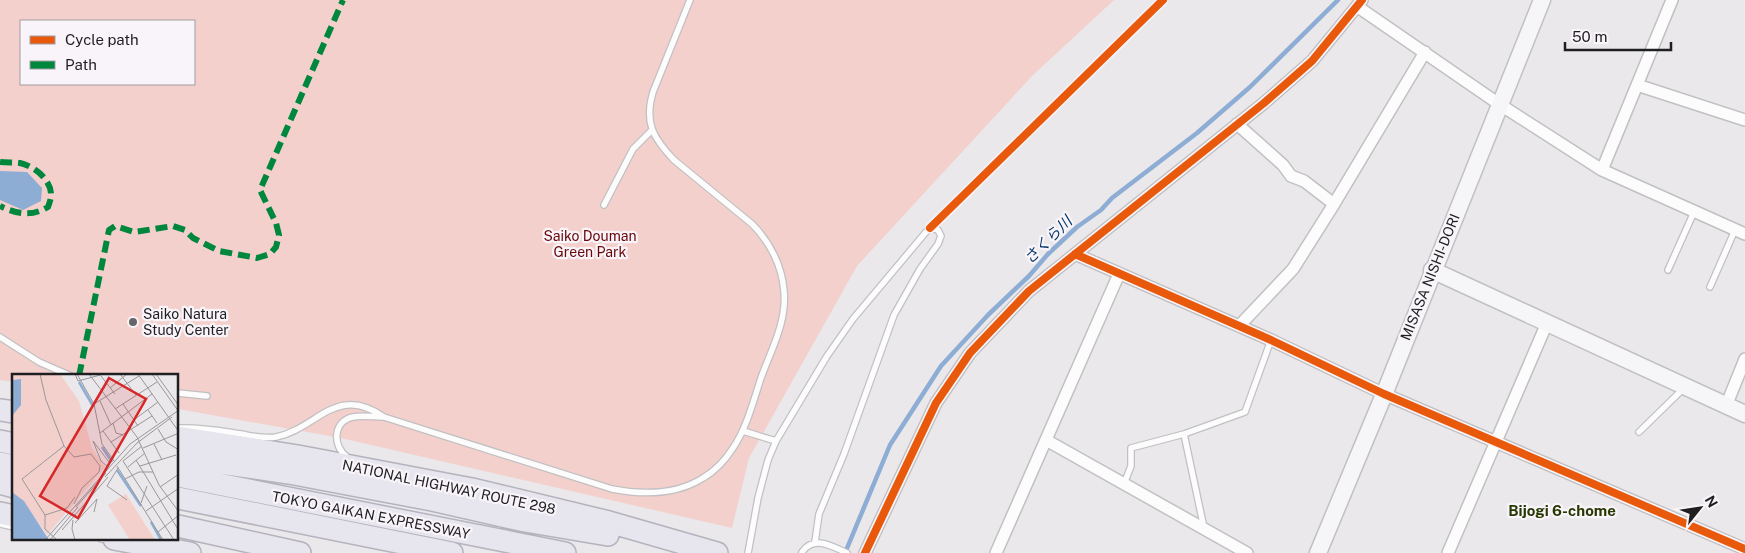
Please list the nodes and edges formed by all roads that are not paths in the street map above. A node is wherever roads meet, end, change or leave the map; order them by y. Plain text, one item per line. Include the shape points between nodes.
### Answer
1 (690, 0) edge
2 (1542, 0) edge
3 (1672, 0) edge
4 (1360, 3) edge
5 (1424, 52) junction
6 (1637, 85) junction
7 (1499, 104) junction
8 (1745, 120) edge
9 (1237, 124) junction
10 (652, 130) junction
11 (1602, 170) junction
12 (1334, 204) junction
13 (604, 205) dead end
14 (1694, 212) junction
15 (1740, 232) edge
16 (1075, 254) junction
17 (1432, 270) junction
18 (1668, 270) dead end
19 (1119, 274) junction
20 (1710, 287) dead end
21 (1547, 323) junction
22 (1239, 326) junction
23 (0, 337) edge
24 (1271, 340) junction
25 (1745, 359) edge
26 (66, 374) edge
27 (1685, 387) junction
28 (179, 393) edge
29 (1384, 394) junction
30 (207, 396) dead end
31 (1726, 406) junction
32 (1745, 414) edge
33 (384, 417) junction
34 (179, 428) edge
35 (743, 431) junction
36 (1639, 432) dead end
37 (1184, 434) junction
38 (179, 436) edge
39 (1046, 440) junction
40 (776, 441) junction
41 (1496, 442) junction
42 (179, 457) edge
43 (371, 469) junction
44 (179, 476) edge
45 (1124, 484) junction
46 (179, 498) edge
47 (179, 526) edge
48 (1204, 530) junction
49 (120, 541) edge
50 (815, 542) junction
51 (1745, 549) edge
52 (290, 551) edge
53 (711, 552) edge
54 (802, 552) edge
55 (190, 553) edge
56 (452, 553) edge
57 (565, 553) edge
58 (748, 553) edge
59 (847, 553) edge
60 (865, 553) edge
61 (996, 553) edge
62 (1246, 553) edge
63 (1318, 553) edge
64 (1449, 553) edge

1 - 10 lane via 652,92 649,104
2 - 7 street, MISASA NISHI-DORI
3 - 6 street
4 - 5 street
4 - 9 street via 1312,61
5 - 7 street
5 - 12 street
6 - 8 street
6 - 11 street
7 - 11 street
7 - 17 street, MISASA NISHI-DORI
9 - 12 street via 1291,176 1304,180
9 - 16 street
10 - 13 lane via 632,149
10 - 35 lane via 674,160 760,233 768,242 778,265 784,290 783,320
11 - 14 street
12 - 22 street via 1293,269
14 - 15 street
14 - 18 lane
15 - 20 lane
16 - 19 street
16 - 60 street via 1029,291 970,353 936,403
17 - 21 street
17 - 29 street, MISASA NISHI-DORI
19 - 22 street
19 - 39 street
21 - 27 street
21 - 41 street
22 - 24 street
23 - 26 lane via 39,362
24 - 29 street
24 - 37 lane via 1244,412
25 - 31 street
27 - 31 street
27 - 36 lane
28 - 30 lane
29 - 41 street
29 - 63 street, MISASA NISHI-DORI
31 - 32 street
33 - 34 lane via 373,409 341,406 300,427 275,437 262,438 195,427
33 - 35 lane via 632,493 671,491 704,477 724,460
33 - 43 lane via 353,417 338,431 337,444 341,452
35 - 40 lane
37 - 45 lane via 1131,448 1132,466
37 - 48 lane
38 - 43 highway, NATIONAL HIGHWAY ROUTE 298
39 - 45 street
39 - 61 street
40 - 50 lane via 853,319 926,232 930,228 938,230 941,236 938,244 894,316 819,514
40 - 58 lane via 760,488
41 - 51 street
41 - 64 street
42 - 53 highway via 289,473 524,521
43 - 53 highway, NATIONAL HIGHWAY ROUTE 298 via 552,508
44 - 57 highway, TOKYO GAIKAN EXPRESSWAY
45 - 48 street
46 - 56 highway, TOKYO GAIKAN EXPRESSWAY
47 - 52 highway
48 - 62 street
49 - 55 highway
50 - 54 lane
50 - 59 lane

